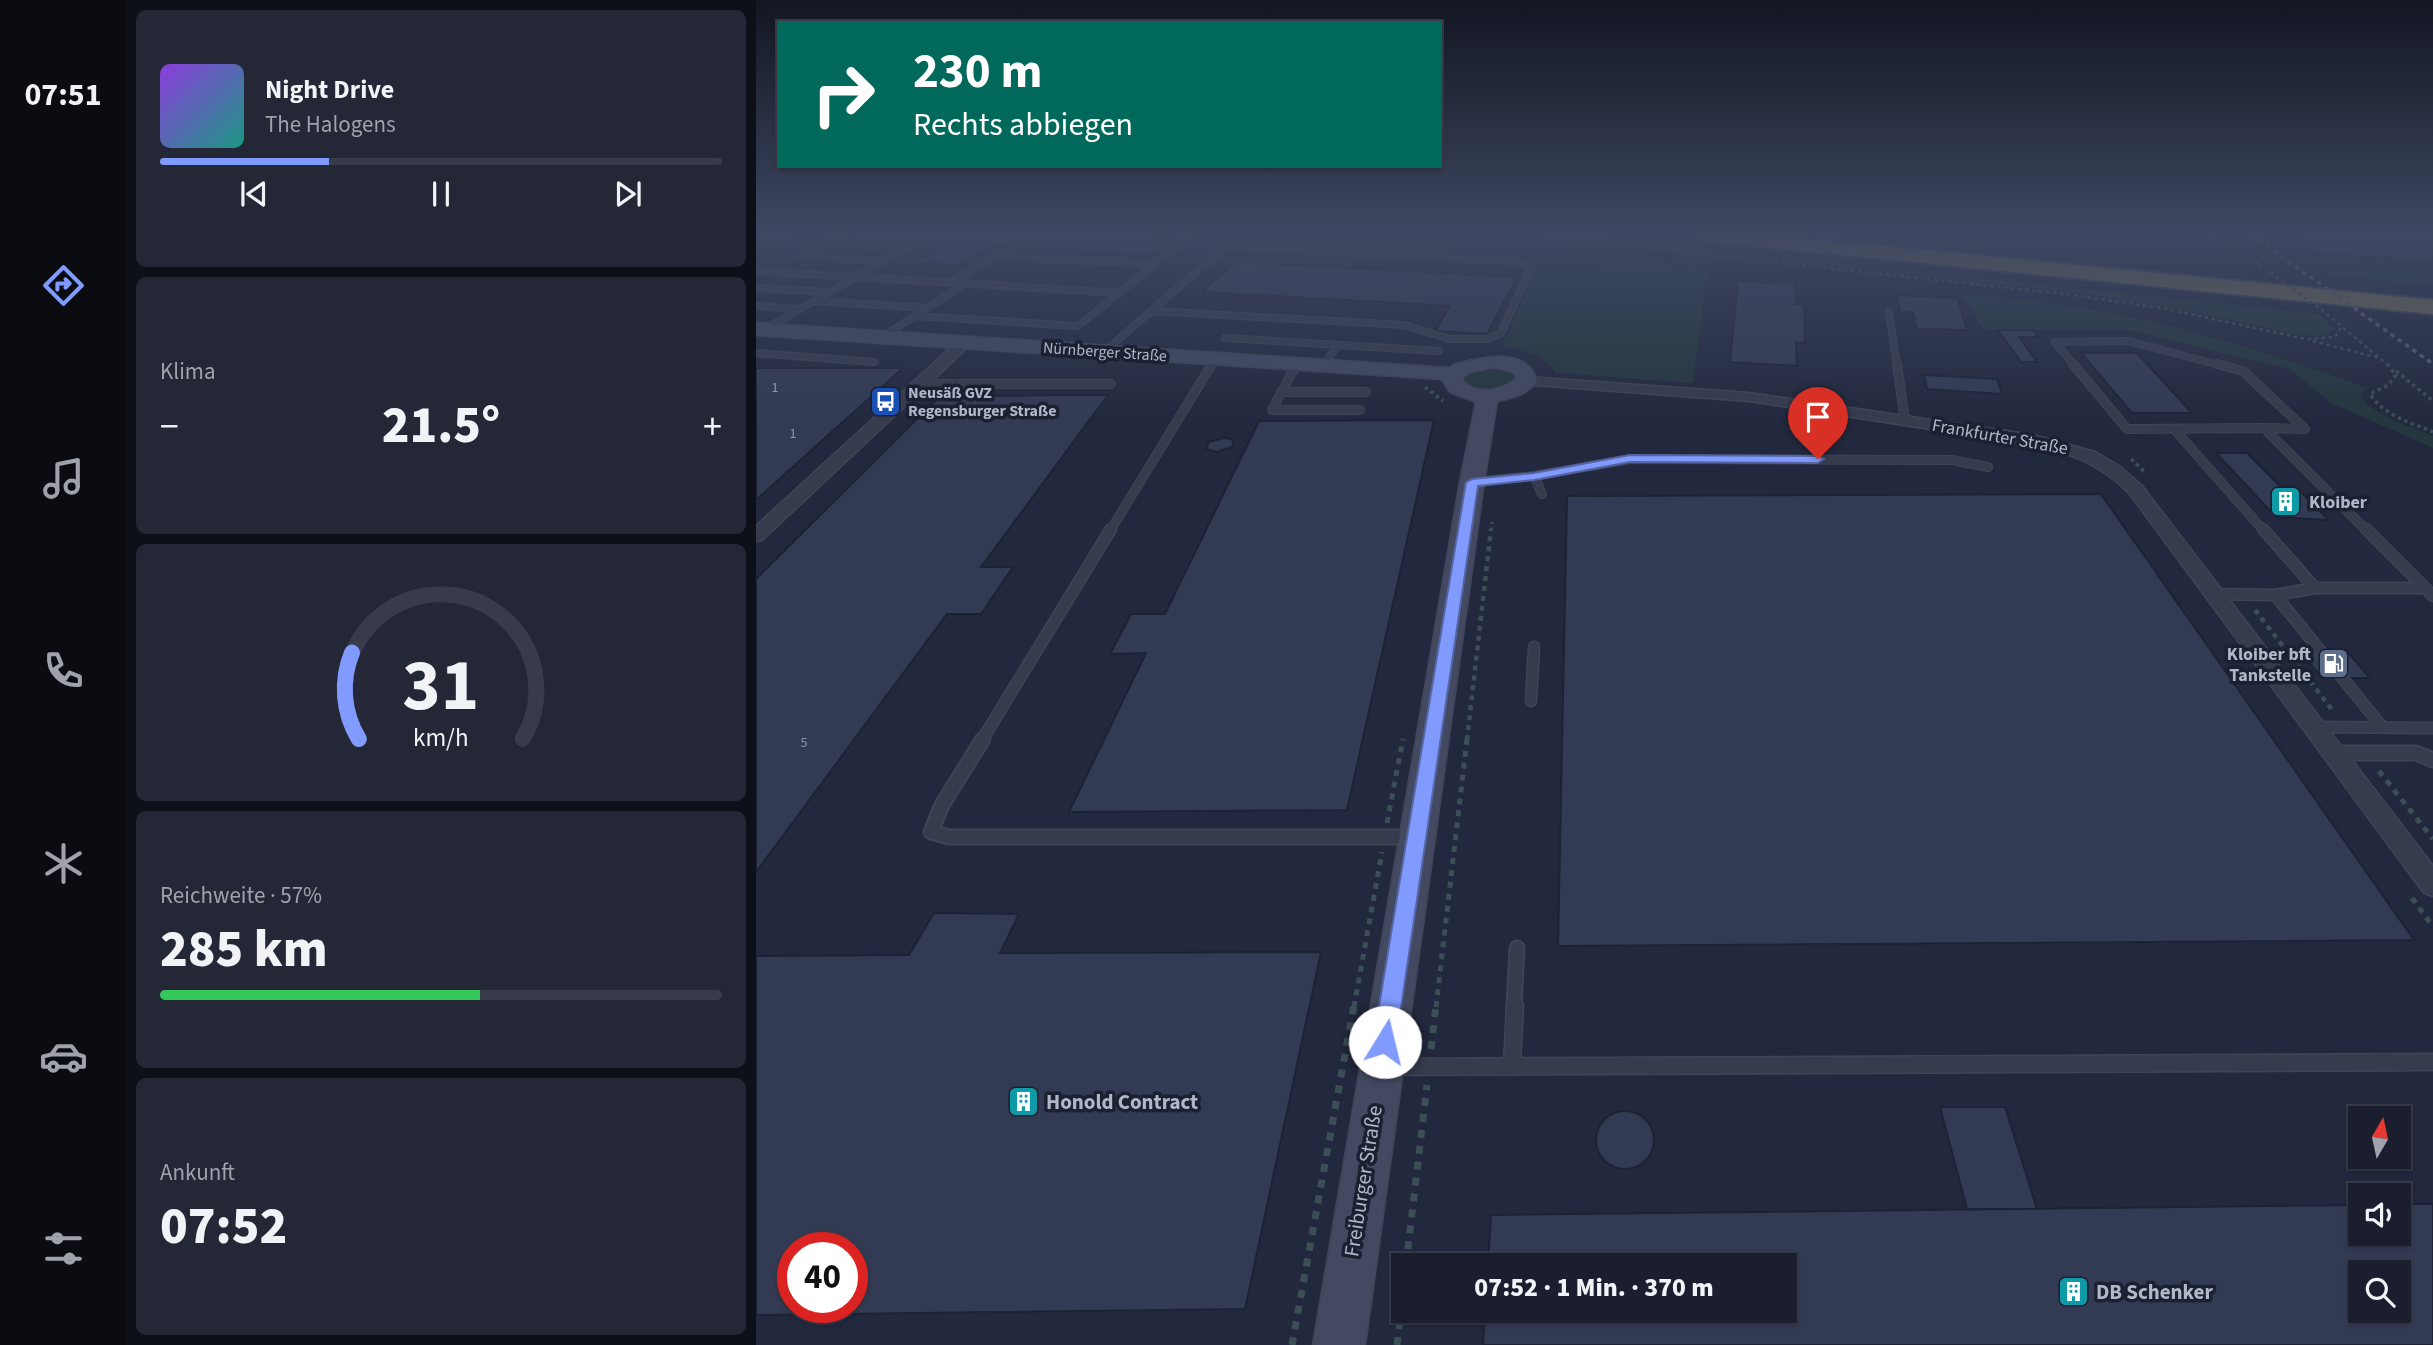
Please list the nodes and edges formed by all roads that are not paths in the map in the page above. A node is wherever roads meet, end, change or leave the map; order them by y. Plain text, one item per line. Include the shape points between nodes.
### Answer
1 (820, 298) edge
2 (943, 298) edge
3 (1112, 298) edge
4 (1167, 298) edge
5 (1517, 298) edge
6 (2340, 298) edge
7 (814, 301) junction
8 (756, 306) edge
9 (2433, 307) edge
10 (927, 308) junction
11 (799, 309) junction
12 (1152, 311) junction
13 (1889, 312) dead end
14 (916, 316) junction
15 (759, 329) edge
16 (882, 337) junction
17 (1224, 338) dead end
18 (964, 343) junction
19 (1338, 345) junction
20 (1439, 351) dead end
21 (1104, 352) junction
22 (756, 353) edge
23 (1215, 360) junction
24 (874, 362) dead end
25 (1296, 365) junction
26 (1322, 367) junction
27 (1454, 374) junction
28 (1527, 381) junction
29 (919, 384) junction
30 (1111, 384) dead end
31 (1281, 392) junction
32 (1366, 392) dead end
33 (1488, 396) junction
34 (1360, 410) dead end
35 (1905, 421) junction
36 (2264, 428) junction
37 (2174, 429) junction
38 (1988, 467) dead end
39 (1534, 476) junction
40 (1484, 482) junction
41 (1542, 494) dead end
42 (756, 536) edge
43 (2315, 588) junction
44 (2429, 592) edge
45 (2213, 594) junction
46 (2275, 595) junction
47 (1534, 647) dead end
48 (1531, 701) dead end
49 (2314, 727) junction
50 (2384, 728) junction
51 (2433, 728) edge
52 (2333, 753) junction
53 (2433, 760) edge
54 (1400, 837) junction
55 (2433, 885) edge
56 (1517, 948) dead end
57 (2433, 1062) edge
58 (1511, 1065) junction
59 (1381, 1068) junction
60 (1339, 1345) edge

1 - 7 lane
2 - 10 lane
3 - 14 lane via 1078,326
4 - 12 lane
5 - 12 lane via 1501,333 1488,339 1450,339 1404,325
6 - 9 highway
7 - 10 lane
7 - 11 lane
8 - 11 lane
10 - 14 lane
11 - 15 lane
12 - 21 lane
13 - 35 lane
14 - 16 lane
15 - 16 street, Nürnberger Straße
16 - 18 street, Nürnberger Straße
17 - 19 lane
18 - 21 street, Nürnberger Straße
18 - 29 street
19 - 20 lane
19 - 26 lane
21 - 23 street, Nürnberger Straße
22 - 24 lane
23 - 25 street, Nürnberger Straße
23 - 54 lane via 942,805 931,832 949,837
25 - 26 street, Nürnberger Straße
25 - 31 lane
26 - 27 street, Nürnberger Straße
27 - 28 street via 1470,365 1494,361 1524,370
27 - 33 street via 1454,386 1461,391
28 - 33 street via 1516,390
28 - 35 street, Frankfurter Straße via 1721,394
29 - 30 lane
29 - 42 street
31 - 32 lane
31 - 34 lane via 1272,410
33 - 40 street, Freiburger Straße
35 - 45 street, Frankfurter Straße via 2070,447 2092,455 2136,490
36 - 37 lane
36 - 37 lane via 2305,429 2243,371 2128,341 2055,342 2127,429
36 - 44 lane
37 - 43 lane
38 - 39 lane via 1952,460 1630,459
39 - 40 lane
39 - 41 lane
40 - 54 street, Freiburger Straße
43 - 44 lane
43 - 46 lane
45 - 46 lane
45 - 49 street, Frankfurter Straße
46 - 50 lane
47 - 48 lane
49 - 50 lane
49 - 52 street, Frankfurter Straße
50 - 51 lane
52 - 53 lane via 2416,753
52 - 55 street, Frankfurter Straße
54 - 59 street, Freiburger Straße
56 - 58 lane
57 - 58 lane
58 - 59 lane
59 - 60 street, Freiburger Straße

